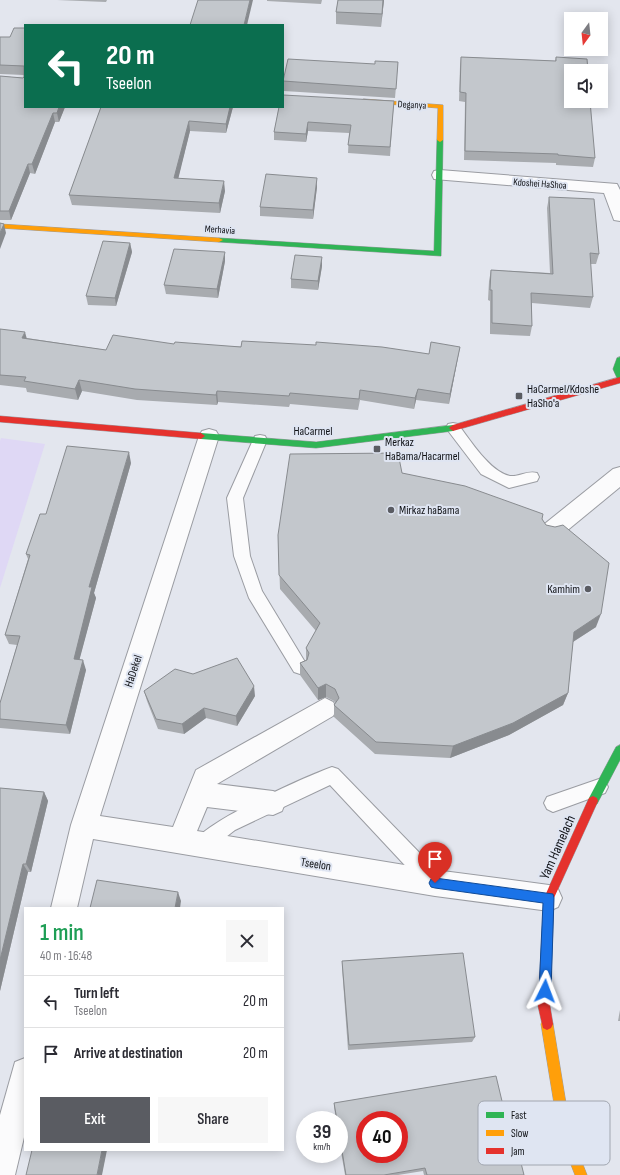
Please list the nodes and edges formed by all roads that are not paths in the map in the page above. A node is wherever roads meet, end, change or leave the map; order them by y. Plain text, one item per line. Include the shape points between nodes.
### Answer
1 (354, 101) edge
2 (440, 176) junction
3 (615, 188) edge
4 (620, 216) edge
5 (0, 226) edge
6 (438, 254) joint
7 (620, 360) edge
8 (620, 376) edge
9 (620, 380) edge
10 (0, 419) edge
11 (453, 428) junction
12 (209, 436) junction
13 (260, 440) junction
14 (620, 475) edge
15 (532, 477) dead end
16 (550, 532) edge
17 (300, 667) dead end
18 (325, 709) dead end
19 (620, 750) edge
20 (599, 787) junction
21 (200, 794) junction
22 (273, 803) junction
23 (553, 803) dead end
24 (84, 825) junction
25 (190, 843) junction
26 (435, 883) junction
27 (549, 898) junction
28 (64, 907) edge
29 (24, 1076) edge
30 (560, 1101) edge
31 (577, 1165) edge
32 (0, 1175) edge
33 (581, 1175) edge

1 - 2 street, Deganya via 441,106
2 - 3 street, Kdoshei HaShoa
2 - 6 street, Deganya
3 - 4 street, Kdoshei HaShoa
5 - 6 street, Merhavia
7 - 8 street via 617,369
9 - 11 street, HaCarmel
10 - 12 street, HaCarmel
11 - 13 street, HaCarmel via 316,445
11 - 15 lane via 486,470 509,482
12 - 13 street, HaCarmel
12 - 24 street, HaDekel
13 - 17 lane via 234,498 242,556 255,593
14 - 16 street
18 - 21 street via 205,778
19 - 20 street, Yam Hamelach
20 - 23 lane
20 - 27 street, Yam Hamelach
21 - 22 street
21 - 25 street
22 - 25 lane
22 - 26 lane via 332,774
24 - 25 street, Tseelon
24 - 28 street, HaDekel
25 - 26 street, Tseelon
26 - 27 street, Tseelon
27 - 30 street, Yam Hamelach via 544,1006
29 - 32 street
31 - 33 street, Yam Hamelach

